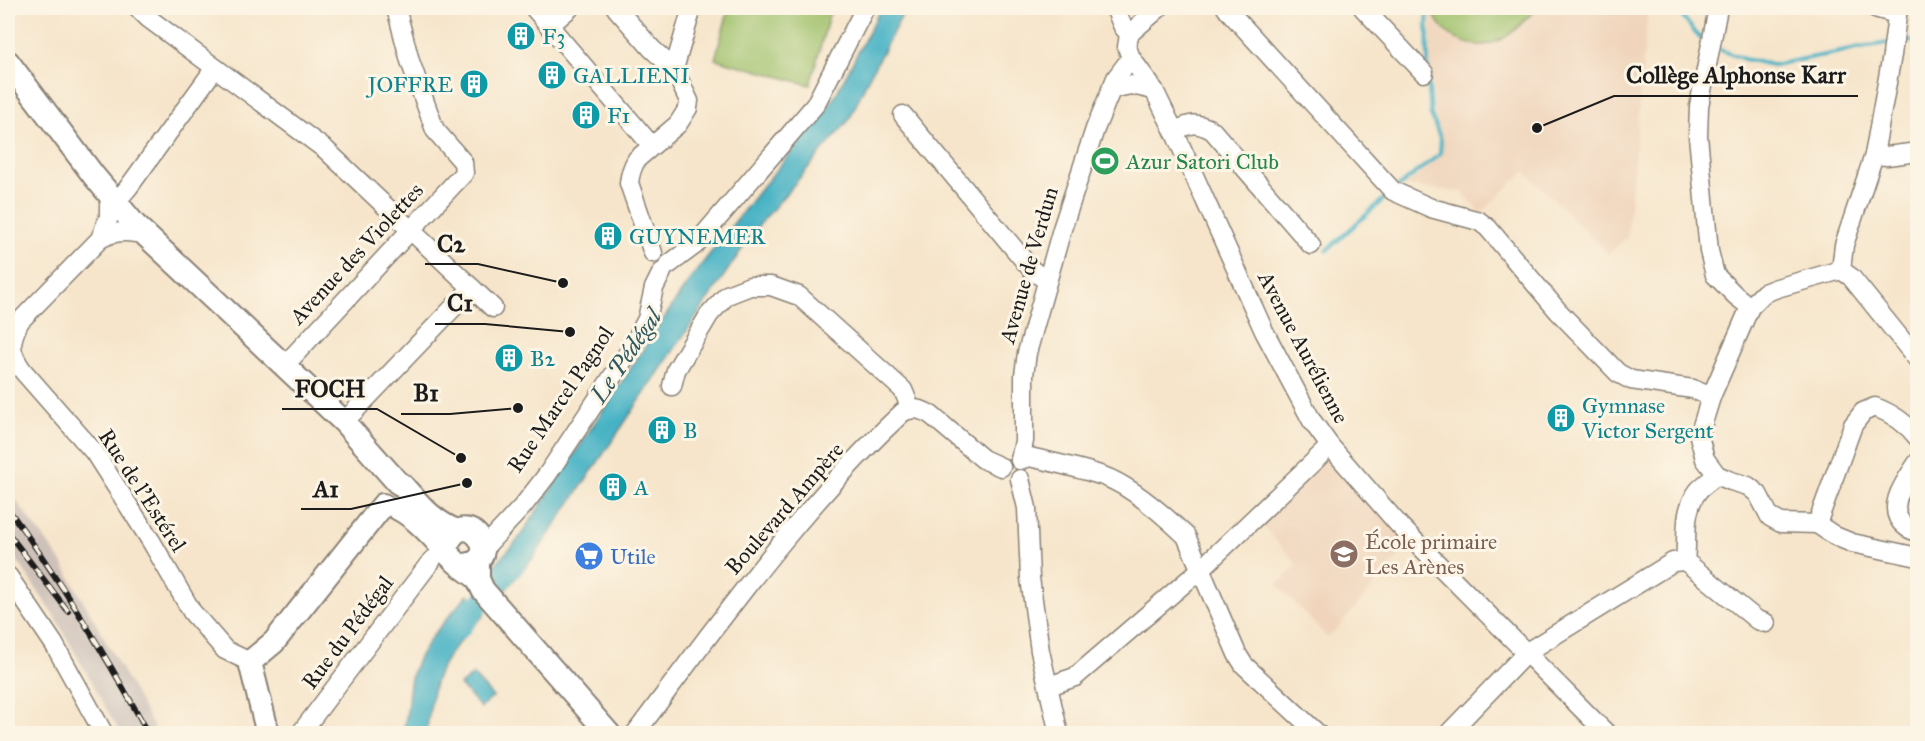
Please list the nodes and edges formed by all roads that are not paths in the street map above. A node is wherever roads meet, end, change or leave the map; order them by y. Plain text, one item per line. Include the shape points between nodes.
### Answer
1 (138, 8) edge
2 (396, 8) edge
3 (534, 8) edge
4 (570, 8) edge
5 (616, 8) edge
6 (692, 8) edge
7 (859, 8) edge
8 (865, 8) edge
9 (1115, 8) edge
10 (1160, 8) edge
11 (1226, 8) edge
12 (1362, 8) edge
13 (1718, 8) edge
14 (1875, 8) edge
15 (1897, 18) edge
16 (550, 25) junction
17 (1129, 34) junction
18 (1131, 58) junction
19 (8, 62) edge
20 (215, 68) junction
21 (674, 69) junction
22 (8, 72) edge
23 (1424, 73) dead end
24 (1111, 89) junction
25 (1154, 90) junction
26 (903, 115) dead end
27 (1174, 131) junction
28 (652, 146) junction
29 (1917, 152) edge
30 (1874, 155) junction
31 (112, 203) junction
32 (411, 230) junction
33 (136, 233) junction
34 (100, 239) junction
35 (1311, 245) dead end
36 (660, 262) junction
37 (1841, 270) junction
38 (1047, 281) junction
39 (472, 288) junction
40 (493, 308) dead end
41 (1750, 308) junction
42 (1917, 360) edge
43 (284, 366) junction
44 (672, 386) dead end
45 (1711, 397) junction
46 (911, 409) junction
47 (344, 422) junction
48 (1917, 438) edge
49 (1330, 446) junction
50 (1020, 460) junction
51 (1917, 462) edge
52 (1001, 467) junction
53 (1717, 475) junction
54 (1020, 479) junction
55 (393, 495) junction
56 (1817, 524) junction
57 (1917, 532) edge
58 (465, 556) junction
59 (1917, 557) edge
60 (1685, 561) junction
61 (1201, 569) junction
62 (8, 576) edge
63 (1766, 623) dead end
64 (1527, 652) junction
65 (250, 662) junction
66 (1049, 686) junction
67 (104, 734) edge
68 (268, 734) edge
69 (300, 734) edge
70 (609, 734) edge
71 (635, 734) edge
72 (1059, 734) edge
73 (1318, 734) edge
74 (1448, 734) edge
75 (1606, 734) edge

1 - 20 street
2 - 32 street, Avenue des Violettes via 435,130 463,162 464,174
3 - 16 street
4 - 16 street
5 - 21 street
6 - 21 street
7 - 36 street via 800,114 696,234
8 - 36 street via 815,105 695,245
9 - 17 street
10 - 17 street
11 - 45 street via 1394,191 1431,208 1479,221 1488,228 1558,311 1618,373 1631,380 1693,389
12 - 23 street
13 - 41 street via 1698,136 1709,251 1715,275
14 - 15 street
15 - 30 street
16 - 28 street
17 - 18 street
18 - 24 street, Avenue de Verdun
18 - 25 street, Avenue Aurélienne
19 - 31 main road
20 - 31 street via 128,188
20 - 32 street via 326,150
21 - 28 street via 689,100 688,108 678,124
22 - 31 main road
24 - 25 street via 1131,85
24 - 38 street, Avenue de Verdun
25 - 27 street, Avenue Aurélienne
26 - 38 street via 1032,270
27 - 35 street via 1189,124 1212,130
27 - 49 street, Avenue Aurélienne via 1264,331 1312,421
28 - 36 street via 632,166 629,183
29 - 30 street
30 - 37 street via 1844,245
31 - 33 main road
31 - 34 street
31 - 43 main road
32 - 39 street
32 - 43 street, Avenue des Violettes
33 - 34 street via 112,233
33 - 55 main road via 242,335 271,370 334,425
34 - 65 street, Rue de l'Estérel via 20,321 14,334 13,357 94,452 192,612 225,650
36 - 58 street, Rue Marcel Pagnol via 647,319 632,347 547,475 522,506
37 - 41 street via 1777,288
37 - 42 street via 1851,277
38 - 50 street, Avenue de Verdun via 1027,353
39 - 40 street
39 - 47 street
41 - 45 street
43 - 47 main road
44 - 46 street via 676,370 709,315 728,295 750,286 771,286 799,296 903,390
45 - 53 street via 1699,436 1705,459
46 - 52 street via 924,410 983,459
46 - 71 street, Boulevard Ampère via 894,420 786,535
47 - 55 main road
48 - 56 street via 1887,412 1875,407 1863,412 1853,425
49 - 61 street
49 - 64 street, Avenue Aurélienne via 1399,525
50 - 52 street via 1011,457
50 - 54 street via 1025,467
50 - 61 street via 1030,457 1123,486 1186,537
51 - 57 street via 1896,505 1905,526
52 - 54 street via 1006,480
53 - 56 street via 1748,486 1758,494 1770,517 1781,523
53 - 60 street via 1699,489 1689,505
54 - 66 street via 1027,508 1030,578 1040,651
55 - 58 main road via 414,518
55 - 65 main road via 274,642
56 - 59 street via 1852,543
58 - 69 street, Rue du Pédégal
58 - 70 main road via 483,590
60 - 63 street via 1757,620
60 - 64 street via 1673,562
61 - 66 street via 1075,677
61 - 73 street via 1244,665
62 - 67 street via 54,644
64 - 74 street
64 - 75 street, Avenue Aurélienne
65 - 68 main road
66 - 72 street

